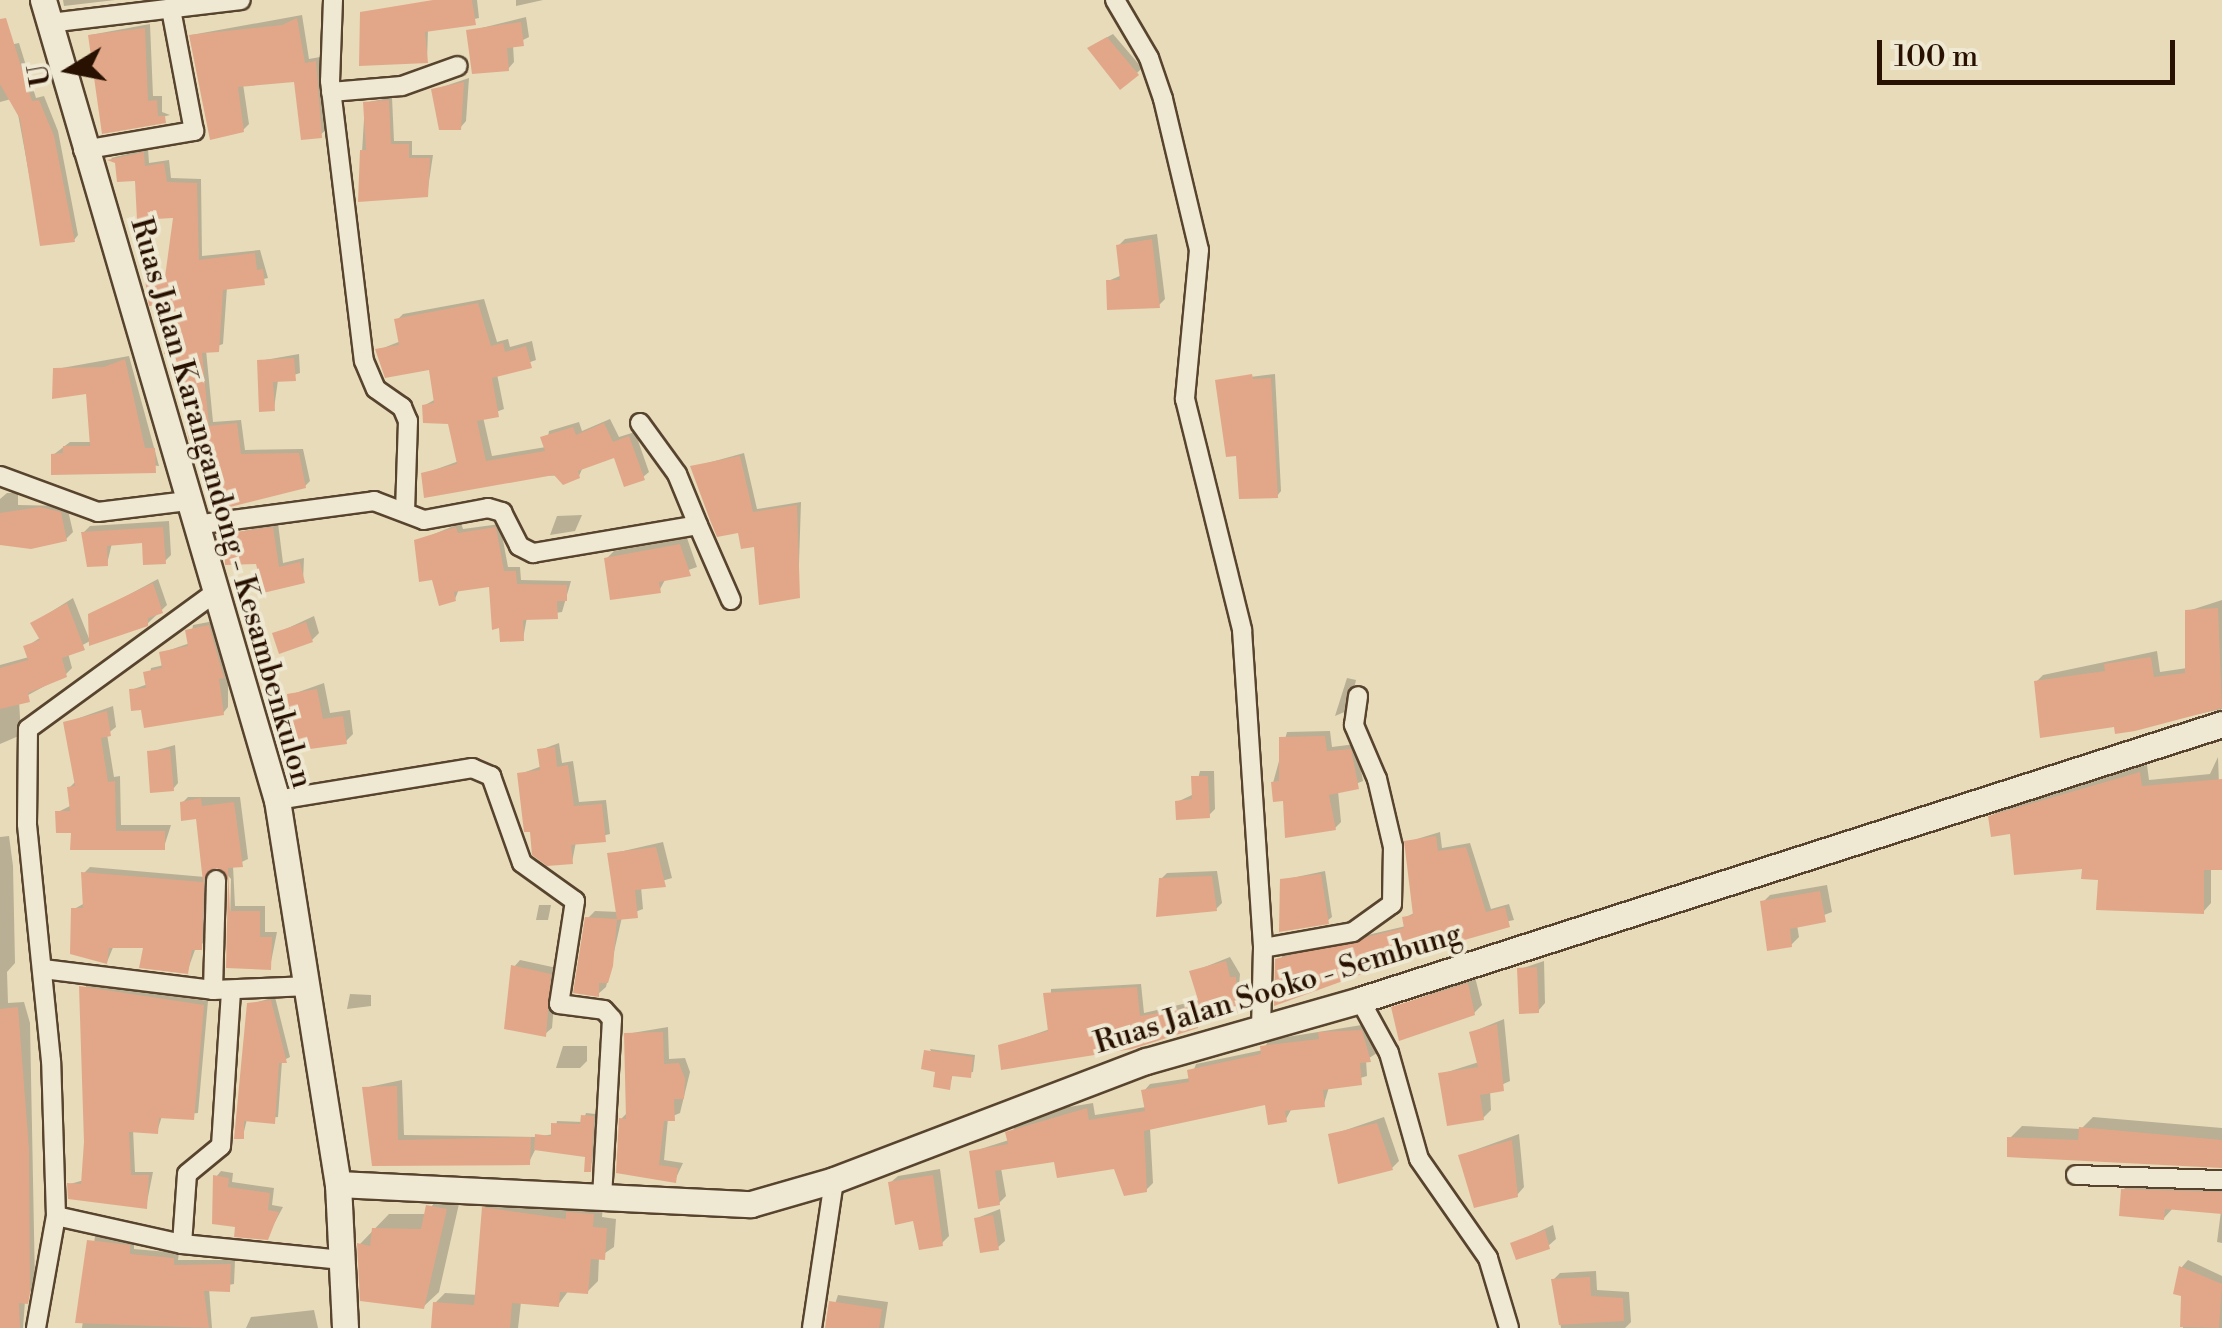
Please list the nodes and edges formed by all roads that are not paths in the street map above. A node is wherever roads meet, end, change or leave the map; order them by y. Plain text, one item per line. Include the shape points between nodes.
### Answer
1 (241, 0) edge
2 (333, 0) edge
3 (1115, 0) edge
4 (171, 8) junction
5 (46, 12) edge
6 (458, 66) dead end
7 (332, 92) junction
8 (83, 150) junction
9 (640, 423) dead end
10 (0, 476) edge
11 (406, 511) junction
12 (191, 513) junction
13 (698, 525) junction
14 (216, 591) junction
15 (731, 600) dead end
16 (1358, 696) dead end
17 (2222, 724) edge
18 (276, 800) junction
19 (216, 880) dead end
20 (1263, 948) junction
21 (43, 968) junction
22 (310, 986) junction
23 (222, 991) junction
24 (1360, 1000) junction
25 (1261, 1030) junction
26 (2076, 1175) dead end
27 (834, 1180) junction
28 (2222, 1180) edge
29 (338, 1184) junction
30 (602, 1197) junction
31 (56, 1216) junction
32 (182, 1244) junction
33 (342, 1260) junction
34 (36, 1328) edge
35 (344, 1328) edge
36 (812, 1328) edge
37 (1509, 1328) edge

1 - 4 street
2 - 7 street
3 - 20 street via 1164,99 1199,250 1186,420 1242,630
4 - 5 street
4 - 8 street via 194,131
5 - 8 main road, Ruas Jalan Karangandong - Kesambenkulon
6 - 7 street via 402,86
7 - 11 street via 366,373 402,407 410,430
8 - 12 main road, Ruas Jalan Karangandong - Kesambenkulon
9 - 13 street via 678,474
10 - 12 street via 98,512
11 - 12 street via 374,501
11 - 13 street via 430,520 496,509 518,546 534,553
12 - 14 main road, Ruas Jalan Karangandong - Kesambenkulon
13 - 15 street
14 - 18 main road, Ruas Jalan Karangandong - Kesambenkulon
14 - 21 street via 28,728 27,824
16 - 20 street via 1354,725 1378,779 1394,847 1392,904 1352,932
17 - 24 main road, Ruas Jalan Sooko - Sembung
18 - 22 main road, Ruas Jalan Karangandong - Kesambenkulon
18 - 30 street via 472,768 491,776 522,863 575,900 559,1004 612,1016
19 - 23 street
20 - 25 street
21 - 23 street
21 - 31 street
22 - 23 street
22 - 29 main road, Ruas Jalan Karangandong - Kesambenkulon
23 - 32 street via 222,1146 187,1174
24 - 25 main road, Ruas Jalan Sooko - Sembung
24 - 37 street via 1389,1054 1419,1159 1488,1258
25 - 27 main road, Ruas Jalan Sooko - Sembung via 1027,1103
26 - 28 street
27 - 30 main road, Ruas Jalan Sooko - Sembung via 736,1207
27 - 36 street
29 - 30 main road, Ruas Jalan Sooko - Sembung
29 - 33 main road, Ruas Jalan Karangandong - Kesambenkulon
31 - 32 street
31 - 34 street
32 - 33 street
33 - 35 main road, Ruas Jalan Karangandong - Kesambenkulon

